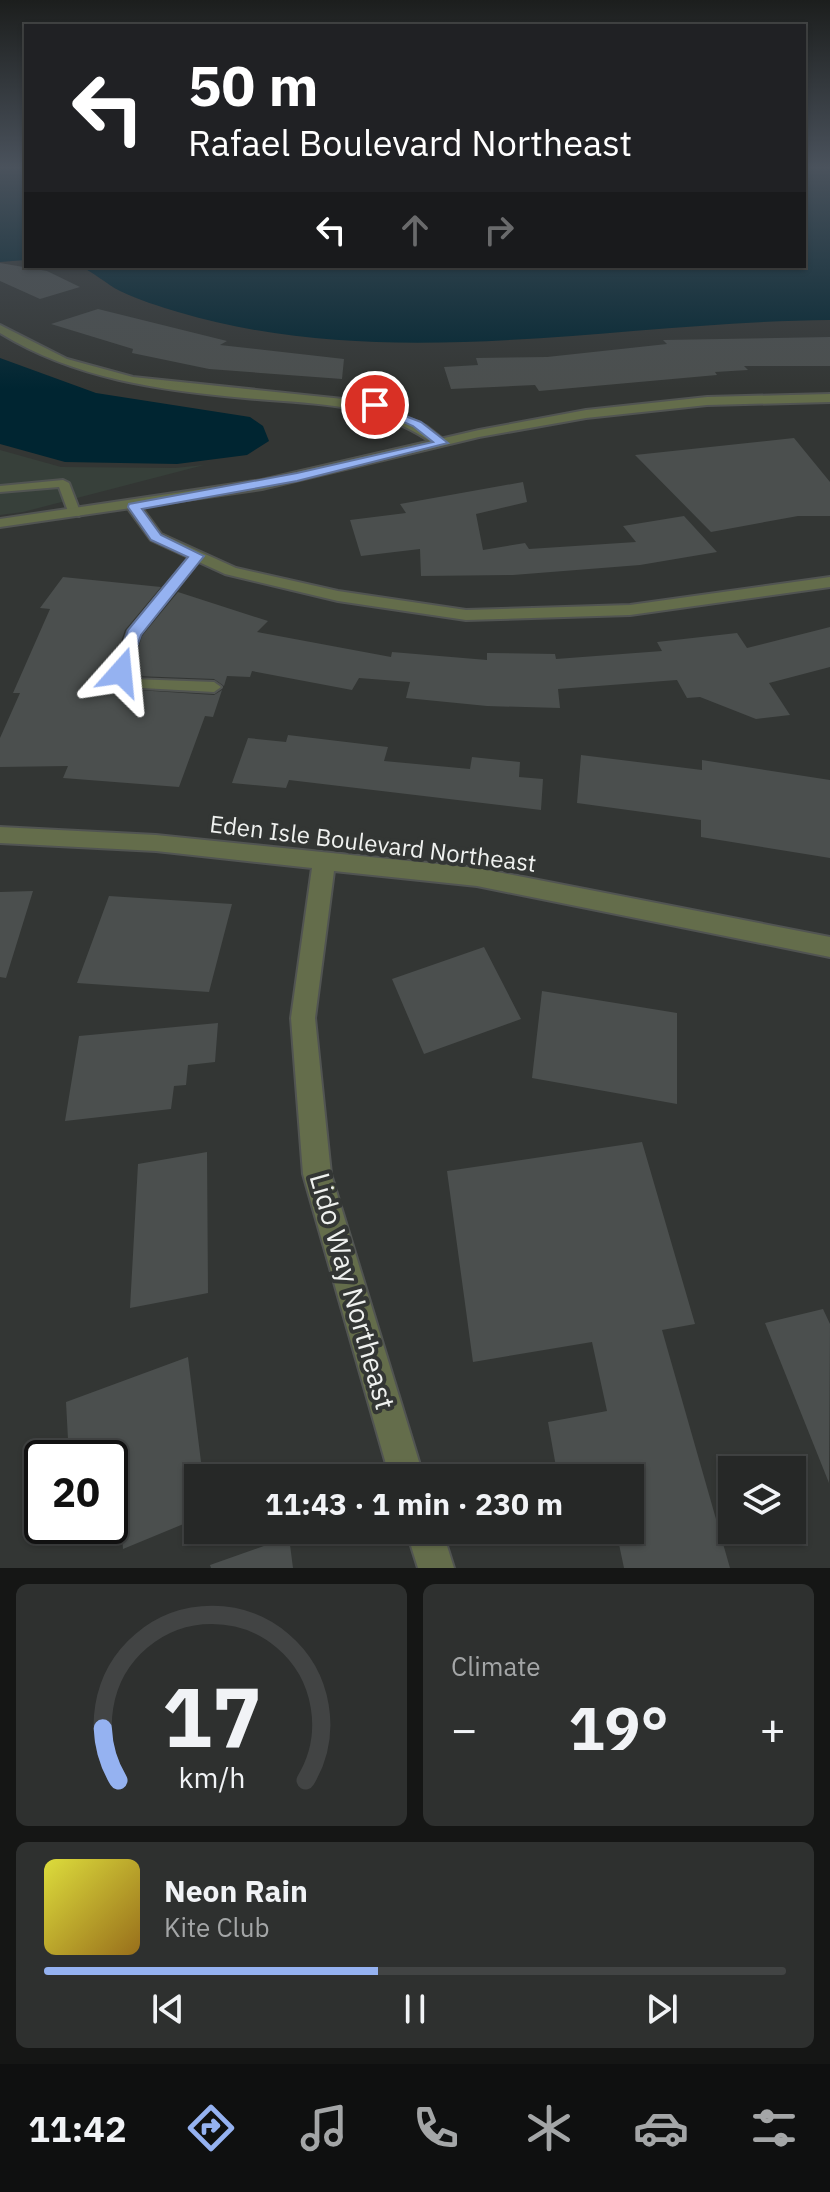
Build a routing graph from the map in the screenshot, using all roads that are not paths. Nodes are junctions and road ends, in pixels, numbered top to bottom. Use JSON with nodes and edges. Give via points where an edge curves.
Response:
{"nodes":[{"id":1,"x":0,"y":328,"type":"edge"},
{"id":2,"x":830,"y":398,"type":"edge"},
{"id":3,"x":442,"y":443,"type":"junction"},
{"id":4,"x":0,"y":489,"type":"edge"},
{"id":5,"x":134,"y":507,"type":"junction"},
{"id":6,"x":75,"y":514,"type":"junction"},
{"id":7,"x":0,"y":523,"type":"edge"},
{"id":8,"x":197,"y":556,"type":"junction"},
{"id":9,"x":830,"y":582,"type":"edge"},
{"id":10,"x":214,"y":687,"type":"dead end"},
{"id":11,"x":0,"y":835,"type":"edge"},
{"id":12,"x":324,"y":863,"type":"junction"},
{"id":13,"x":830,"y":947,"type":"edge"},
{"id":14,"x":403,"y":1464,"type":"edge"},
{"id":15,"x":428,"y":1544,"type":"edge"},
{"id":16,"x":436,"y":1568,"type":"edge"}],
"edges":[{"from":1,"to":3,"type":"street","via":[[44,353],[142,381],[375,405],[417,424]]},
{"from":2,"to":3,"type":"street","via":[[680,402],[556,419]]},
{"from":3,"to":5,"type":"street"},
{"from":4,"to":6,"type":"lane","via":[[63,483]]},
{"from":5,"to":6,"type":"street"},
{"from":5,"to":8,"type":"street","via":[[156,537]]},
{"from":6,"to":7,"type":"street"},
{"from":8,"to":9,"type":"street","via":[[231,571],[338,596],[466,615],[630,610]]},
{"from":8,"to":10,"type":"lane","via":[[133,634],[121,672],[129,684]]},
{"from":11,"to":12,"type":"street","name":"Eden Isle Boulevard Northeast","via":[[156,843]]},
{"from":12,"to":13,"type":"street","name":"Eden Isle Boulevard Northeast","via":[[477,877]]},
{"from":12,"to":14,"type":"street","name":"Lido Way Northeast","via":[[303,1018],[317,1174]]},
{"from":15,"to":16,"type":"street"}]}
